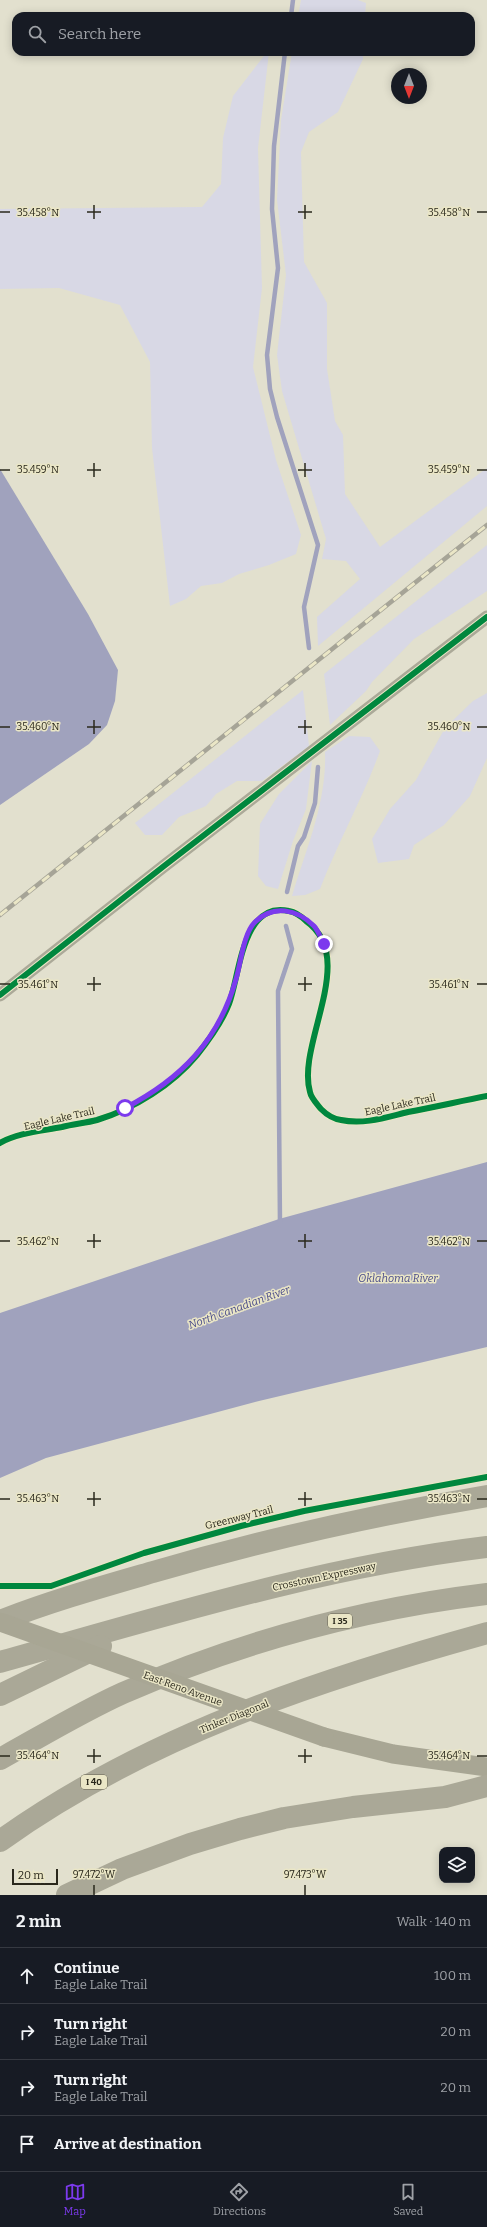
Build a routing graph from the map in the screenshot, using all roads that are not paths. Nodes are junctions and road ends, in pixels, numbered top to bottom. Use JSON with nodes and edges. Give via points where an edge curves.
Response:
{"nodes":[{"id":1,"x":487,"y":617,"type":"edge"},
{"id":2,"x":0,"y":995,"type":"edge"},
{"id":3,"x":487,"y":1496,"type":"edge"},
{"id":4,"x":487,"y":1547,"type":"edge"},
{"id":5,"x":487,"y":1594,"type":"edge"},
{"id":6,"x":163,"y":1616,"type":"junction"},
{"id":7,"x":0,"y":1621,"type":"edge"},
{"id":8,"x":487,"y":1633,"type":"edge"},
{"id":9,"x":0,"y":1662,"type":"edge"},
{"id":10,"x":0,"y":1695,"type":"edge"},
{"id":11,"x":0,"y":1759,"type":"edge"},
{"id":12,"x":487,"y":1767,"type":"edge"},
{"id":13,"x":487,"y":1786,"type":"edge"},
{"id":14,"x":0,"y":1841,"type":"edge"},
{"id":15,"x":67,"y":1895,"type":"edge"}],
"edges":[{"from":1,"to":2,"type":"street"},
{"from":3,"to":7,"type":"highway","via":[[371,1517],[272,1539],[55,1600]]},
{"from":4,"to":6,"type":"highway","name":"Crosstown Expressway","via":[[398,1560],[318,1576]]},
{"from":5,"to":11,"type":"highway","number":"I 35","via":[[436,1600],[351,1618],[197,1663],[122,1694]]},
{"from":6,"to":9,"type":"highway"},
{"from":6,"to":10,"type":"highway"},
{"from":7,"to":12,"type":"main road","name":"East Reno Avenue","bridge":true,"via":[[324,1737],[393,1754]]},
{"from":8,"to":14,"type":"highway","name":"Tinker Diagonal","number":"I 40","via":[[396,1658],[291,1693],[193,1732],[127,1763],[71,1794]]},
{"from":13,"to":15,"type":"highway","via":[[445,1797],[353,1807],[284,1818],[240,1829],[122,1869]]}]}
